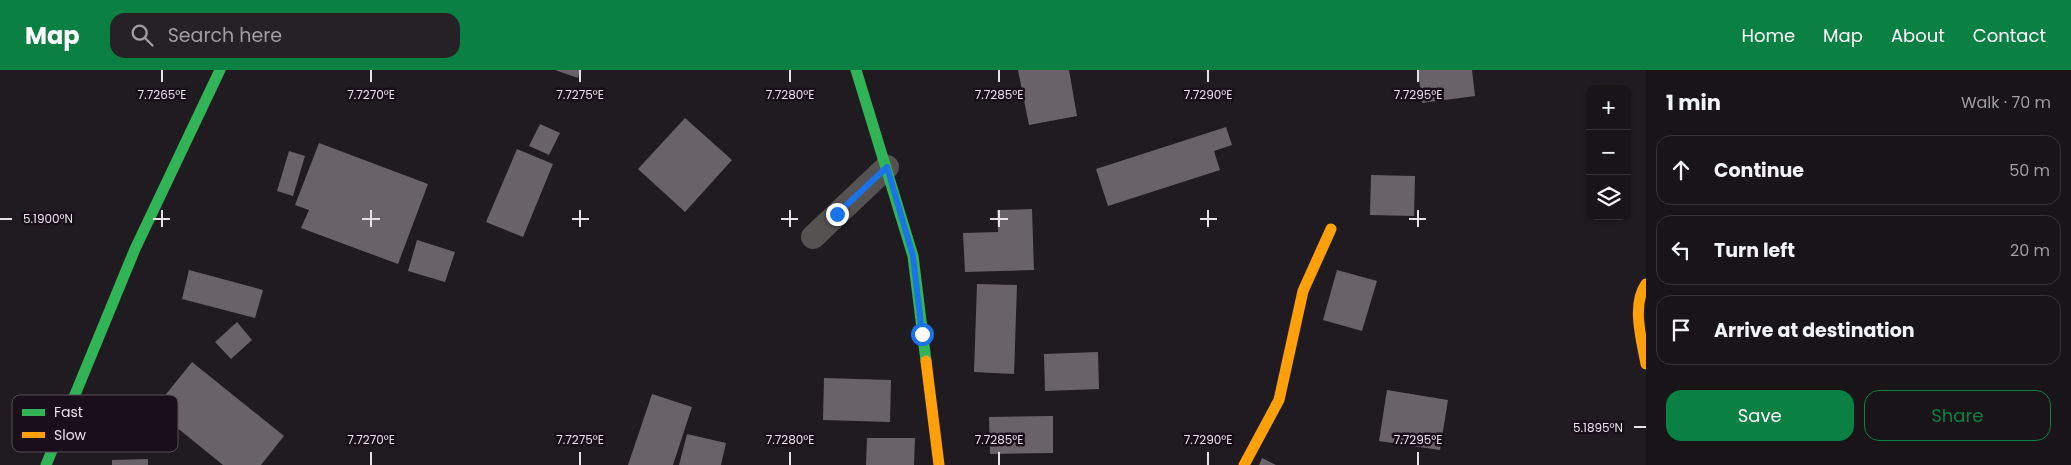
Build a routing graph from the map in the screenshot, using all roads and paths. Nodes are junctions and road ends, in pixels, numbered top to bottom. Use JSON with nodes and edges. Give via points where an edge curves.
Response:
{"nodes":[{"id":1,"x":220,"y":70,"type":"edge"},
{"id":2,"x":856,"y":70,"type":"edge"},
{"id":3,"x":887,"y":167,"type":"junction"},
{"id":4,"x":1331,"y":229,"type":"dead end"},
{"id":5,"x":813,"y":237,"type":"dead end"},
{"id":6,"x":1646,"y":284,"type":"edge"},
{"id":7,"x":1646,"y":364,"type":"edge"},
{"id":8,"x":75,"y":395,"type":"edge"},
{"id":9,"x":51,"y":452,"type":"edge"},
{"id":10,"x":46,"y":465,"type":"edge"},
{"id":11,"x":939,"y":465,"type":"edge"},
{"id":12,"x":1244,"y":465,"type":"edge"}],
"edges":[{"from":1,"to":8,"type":"street","via":[[135,249]]},
{"from":2,"to":3,"type":"street"},
{"from":3,"to":5,"type":"street"},
{"from":3,"to":11,"type":"street","via":[[913,256]]},
{"from":4,"to":12,"type":"street","via":[[1302,290],[1279,400]]},
{"from":6,"to":7,"type":"street","via":[[1639,300]]},
{"from":9,"to":10,"type":"street"}]}
